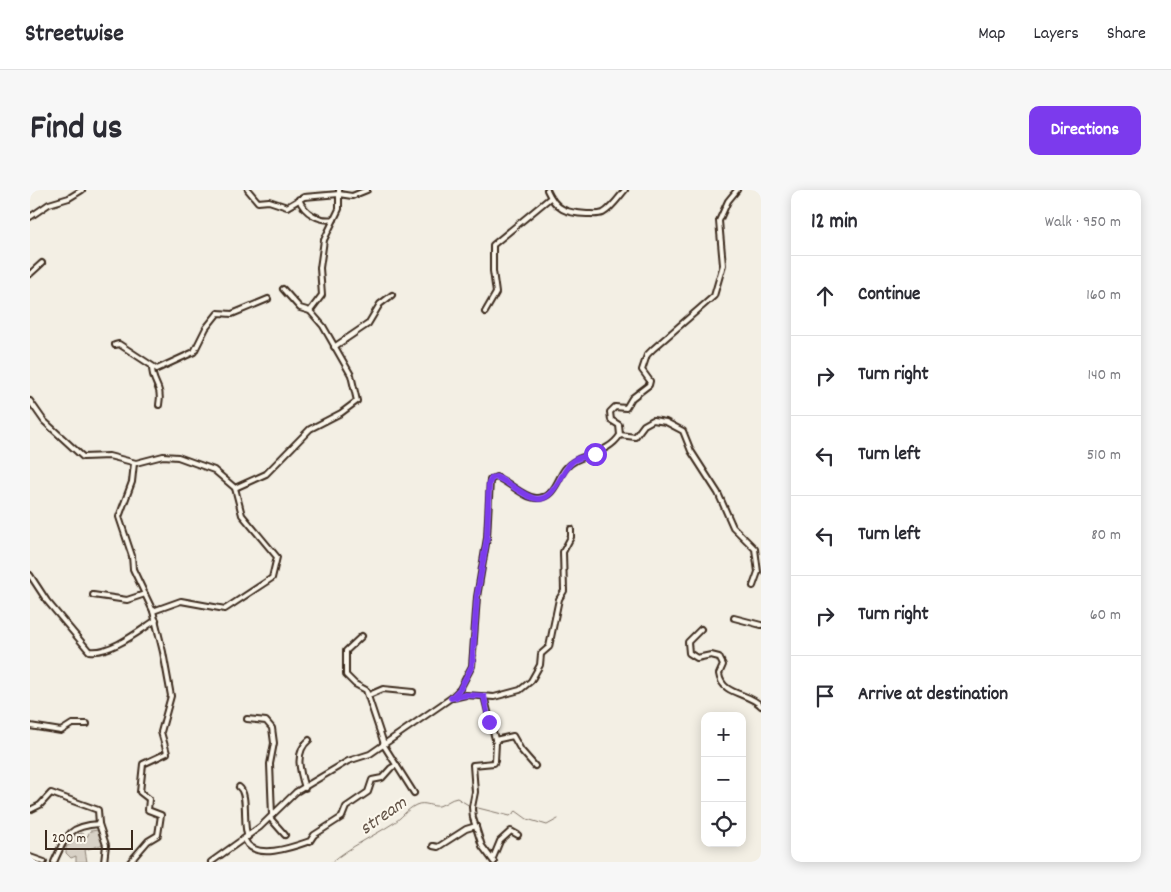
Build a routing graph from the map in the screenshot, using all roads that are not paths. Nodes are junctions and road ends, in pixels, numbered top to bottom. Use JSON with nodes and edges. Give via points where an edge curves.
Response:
{"nodes":[{"id":1,"x":82,"y":190,"type":"edge"},
{"id":2,"x":248,"y":190,"type":"edge"},
{"id":3,"x":368,"y":190,"type":"edge"},
{"id":4,"x":546,"y":190,"type":"edge"},
{"id":5,"x":625,"y":190,"type":"edge"},
{"id":6,"x":738,"y":190,"type":"edge"},
{"id":7,"x":339,"y":192,"type":"edge"},
{"id":8,"x":550,"y":198,"type":"junction"},
{"id":9,"x":299,"y":199,"type":"junction"},
{"id":10,"x":30,"y":217,"type":"edge"},
{"id":11,"x":334,"y":219,"type":"junction"},
{"id":12,"x":42,"y":263,"type":"dead end"},
{"id":13,"x":30,"y":274,"type":"edge"},
{"id":14,"x":283,"y":289,"type":"dead end"},
{"id":15,"x":392,"y":295,"type":"dead end"},
{"id":16,"x":268,"y":300,"type":"dead end"},
{"id":17,"x":310,"y":311,"type":"junction"},
{"id":18,"x":485,"y":312,"type":"dead end"},
{"id":19,"x":115,"y":345,"type":"dead end"},
{"id":20,"x":334,"y":347,"type":"junction"},
{"id":21,"x":152,"y":367,"type":"junction"},
{"id":22,"x":30,"y":401,"type":"edge"},
{"id":23,"x":159,"y":405,"type":"dead end"},
{"id":24,"x":620,"y":435,"type":"junction"},
{"id":25,"x":134,"y":463,"type":"junction"},
{"id":26,"x":235,"y":488,"type":"junction"},
{"id":27,"x":572,"y":529,"type":"dead end"},
{"id":28,"x":30,"y":575,"type":"edge"},
{"id":29,"x":752,"y":586,"type":"dead end"},
{"id":30,"x":146,"y":594,"type":"junction"},
{"id":31,"x":93,"y":595,"type":"dead end"},
{"id":32,"x":153,"y":611,"type":"junction"},
{"id":33,"x":734,"y":618,"type":"dead end"},
{"id":34,"x":156,"y":620,"type":"junction"},
{"id":35,"x":761,"y":625,"type":"edge"},
{"id":36,"x":701,"y":629,"type":"dead end"},
{"id":37,"x":362,"y":636,"type":"dead end"},
{"id":38,"x":413,"y":692,"type":"dead end"},
{"id":39,"x":369,"y":695,"type":"junction"},
{"id":40,"x":484,"y":696,"type":"junction"},
{"id":41,"x":451,"y":698,"type":"junction"},
{"id":42,"x":761,"y":706,"type":"edge"},
{"id":43,"x":248,"y":719,"type":"dead end"},
{"id":44,"x":87,"y":724,"type":"dead end"},
{"id":45,"x":30,"y":726,"type":"edge"},
{"id":46,"x":309,"y":740,"type":"dead end"},
{"id":47,"x":495,"y":740,"type":"junction"},
{"id":48,"x":383,"y":744,"type":"junction"},
{"id":49,"x":397,"y":765,"type":"junction"},
{"id":50,"x":535,"y":766,"type":"dead end"},
{"id":51,"x":239,"y":787,"type":"dead end"},
{"id":52,"x":305,"y":788,"type":"junction"},
{"id":53,"x":414,"y":793,"type":"dead end"},
{"id":54,"x":30,"y":810,"type":"edge"},
{"id":55,"x":271,"y":817,"type":"junction"},
{"id":56,"x":99,"y":824,"type":"junction"},
{"id":57,"x":476,"y":826,"type":"junction"},
{"id":58,"x":285,"y":835,"type":"dead end"},
{"id":59,"x":518,"y":835,"type":"dead end"},
{"id":60,"x":246,"y":839,"type":"junction"},
{"id":61,"x":433,"y":846,"type":"dead end"},
{"id":62,"x":30,"y":856,"type":"edge"},
{"id":63,"x":494,"y":860,"type":"edge"},
{"id":64,"x":44,"y":862,"type":"edge"},
{"id":65,"x":54,"y":862,"type":"edge"},
{"id":66,"x":104,"y":862,"type":"edge"},
{"id":67,"x":130,"y":862,"type":"edge"},
{"id":68,"x":211,"y":862,"type":"edge"}],
"edges":[{"from":1,"to":10,"type":"street","via":[[49,204]]},
{"from":2,"to":9,"type":"street","via":[[258,202],[269,201],[287,208]]},
{"from":3,"to":7,"type":"street","via":[[352,196]]},
{"from":4,"to":8,"type":"street"},
{"from":5,"to":8,"type":"street","via":[[600,214],[567,213]]},
{"from":6,"to":24,"type":"street","via":[[724,207],[719,220],[723,265],[714,296],[647,355],[642,370],[650,381],[649,385],[632,398],[628,407],[616,407],[610,412],[611,420],[618,423]]},
{"from":7,"to":9,"type":"street"},
{"from":7,"to":11,"type":"street","via":[[340,204]]},
{"from":8,"to":18,"type":"street","via":[[493,245],[496,293]]},
{"from":9,"to":11,"type":"street","via":[[316,218],[323,221]]},
{"from":11,"to":17,"type":"street","via":[[324,240],[320,268],[322,295]]},
{"from":12,"to":13,"type":"street"},
{"from":14,"to":17,"type":"street","via":[[300,308]]},
{"from":15,"to":20,"type":"street","via":[[383,301],[368,324]]},
{"from":16,"to":21,"type":"street","via":[[232,314],[219,312],[206,328],[194,352],[157,369]]},
{"from":17,"to":20,"type":"street"},
{"from":19,"to":21,"type":"street","via":[[119,344]]},
{"from":20,"to":26,"type":"street","via":[[351,375],[357,401],[310,429],[266,474]]},
{"from":21,"to":23,"type":"street","via":[[160,391]]},
{"from":22,"to":25,"type":"street","via":[[44,421],[78,454],[87,458],[117,457]]},
{"from":24,"to":29,"type":"street","via":[[635,437],[644,425],[654,420],[683,431],[733,527],[755,549],[758,572]]},
{"from":24,"to":41,"type":"street","via":[[599,452],[574,461],[564,471],[557,486],[542,497],[532,497],[496,477],[490,480],[487,538],[477,596],[472,666],[460,689]]},
{"from":25,"to":26,"type":"street","via":[[164,456],[178,457],[214,470]]},
{"from":25,"to":30,"type":"street","via":[[132,482],[119,517],[135,574]]},
{"from":26,"to":32,"type":"street","via":[[242,515],[277,557],[272,578],[226,609],[181,601]]},
{"from":27,"to":40,"type":"street","via":[[563,552],[564,591],[559,599],[550,643],[541,654],[538,669],[523,689],[494,697]]},
{"from":28,"to":34,"type":"street","via":[[89,651],[120,643]]},
{"from":30,"to":31,"type":"street","via":[[127,600]]},
{"from":30,"to":32,"type":"street"},
{"from":32,"to":34,"type":"street"},
{"from":33,"to":35,"type":"street"},
{"from":34,"to":67,"type":"street","via":[[170,693],[161,732],[166,753],[143,764],[140,792],[149,800],[148,810],[161,816],[158,835],[148,841]]},
{"from":36,"to":42,"type":"street","via":[[688,642],[689,653],[697,658],[719,657],[723,665],[719,674],[722,683],[731,692]]},
{"from":37,"to":39,"type":"street","via":[[346,652],[345,672]]},
{"from":38,"to":39,"type":"street","via":[[383,689]]},
{"from":39,"to":48,"type":"street"},
{"from":40,"to":41,"type":"street"},
{"from":40,"to":47,"type":"street"},
{"from":41,"to":48,"type":"street"},
{"from":43,"to":55,"type":"street","via":[[266,721],[272,728]]},
{"from":44,"to":45,"type":"street","via":[[72,724],[60,731]]},
{"from":46,"to":52,"type":"street","via":[[300,752]]},
{"from":47,"to":50,"type":"street","via":[[513,736]]},
{"from":47,"to":57,"type":"street","via":[[495,763],[473,765],[475,792],[472,812]]},
{"from":48,"to":49,"type":"street"},
{"from":48,"to":52,"type":"street"},
{"from":49,"to":53,"type":"street"},
{"from":49,"to":60,"type":"street","via":[[382,778],[372,780],[368,792],[346,807],[342,817],[310,841],[276,850],[256,850],[248,847]]},
{"from":51,"to":60,"type":"street","via":[[244,795]]},
{"from":52,"to":55,"type":"street","via":[[296,792]]},
{"from":54,"to":56,"type":"street","via":[[40,805],[49,793],[55,793],[98,810]]},
{"from":55,"to":58,"type":"street"},
{"from":55,"to":60,"type":"street"},
{"from":56,"to":65,"type":"street","via":[[71,831]]},
{"from":56,"to":66,"type":"street","via":[[106,845]]},
{"from":57,"to":61,"type":"street","via":[[466,828],[438,847]]},
{"from":57,"to":63,"type":"street","via":[[484,848]]},
{"from":59,"to":63,"type":"street","via":[[511,831],[503,837]]},
{"from":60,"to":68,"type":"street"},
{"from":62,"to":64,"type":"street"}]}
